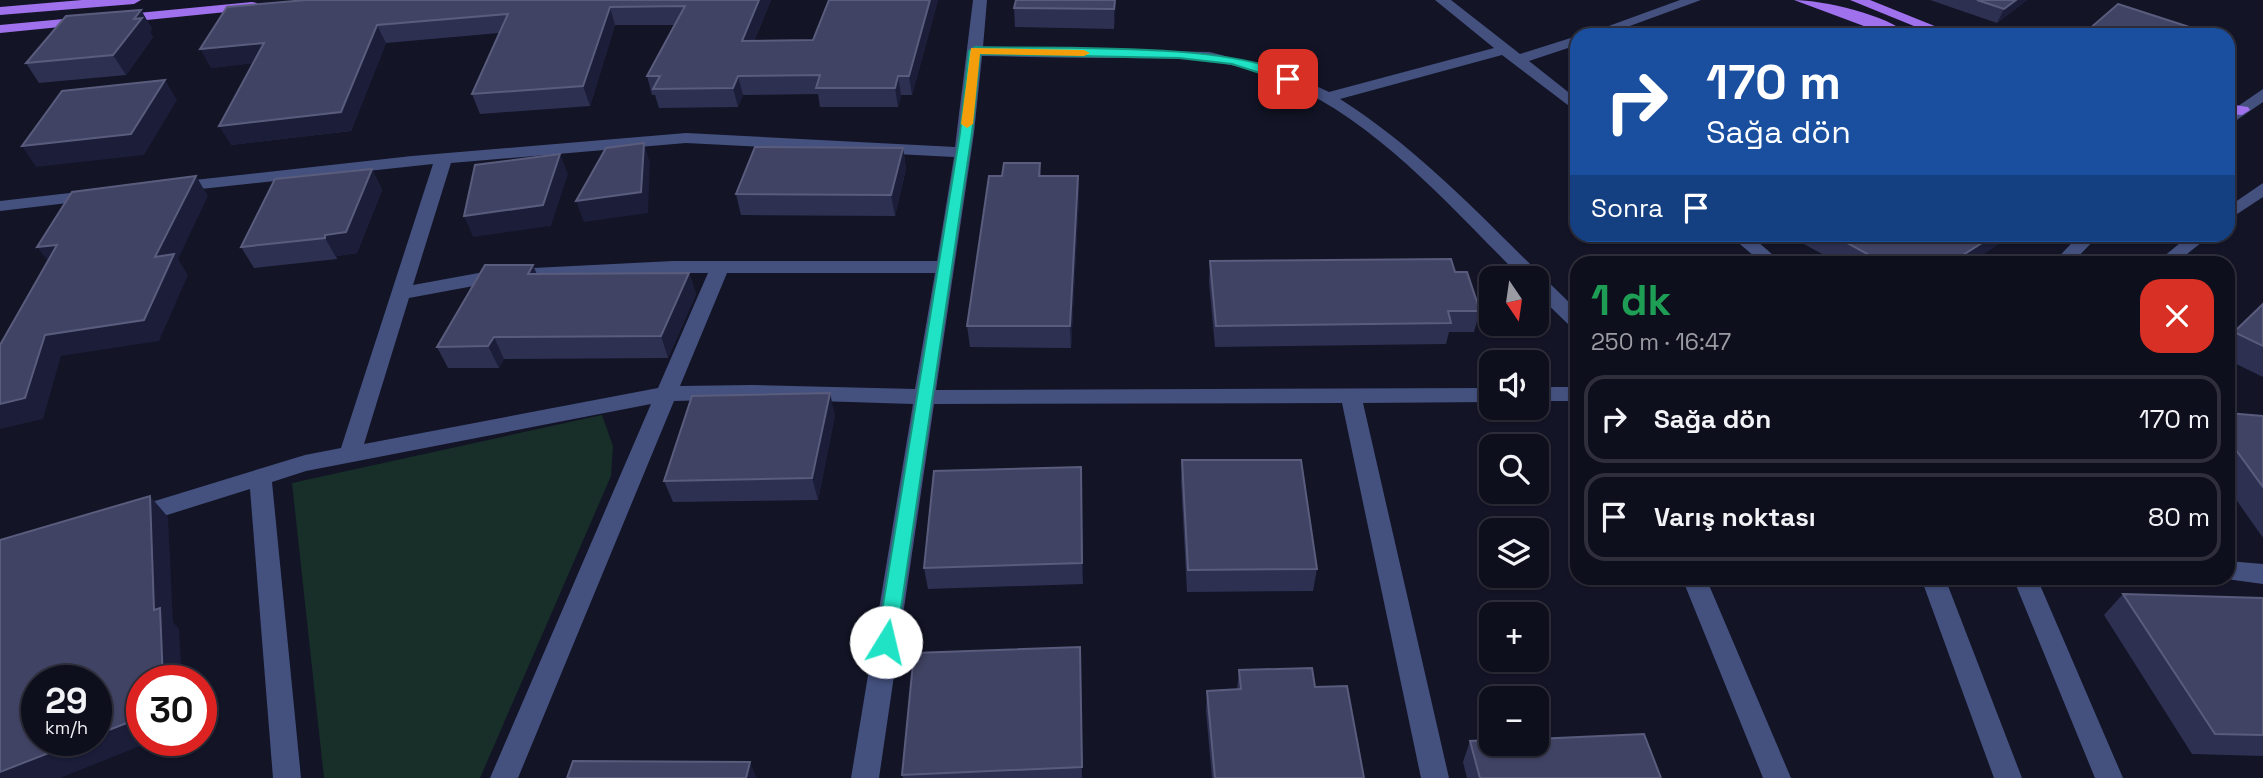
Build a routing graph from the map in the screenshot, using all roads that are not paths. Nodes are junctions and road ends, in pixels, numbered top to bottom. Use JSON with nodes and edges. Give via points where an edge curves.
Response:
{"nodes":[{"id":1,"x":134,"y":0,"type":"edge"},
{"id":2,"x":980,"y":0,"type":"edge"},
{"id":3,"x":1442,"y":0,"type":"edge"},
{"id":4,"x":1694,"y":0,"type":"edge"},
{"id":5,"x":1801,"y":0,"type":"edge"},
{"id":6,"x":1857,"y":0,"type":"edge"},
{"id":7,"x":264,"y":5,"type":"edge"},
{"id":8,"x":0,"y":11,"type":"edge"},
{"id":9,"x":1612,"y":28,"type":"edge"},
{"id":10,"x":1884,"y":28,"type":"edge"},
{"id":11,"x":1931,"y":28,"type":"edge"},
{"id":12,"x":0,"y":29,"type":"edge"},
{"id":13,"x":1570,"y":42,"type":"edge"},
{"id":14,"x":1505,"y":50,"type":"junction"},
{"id":15,"x":975,"y":51,"type":"junction"},
{"id":16,"x":1518,"y":60,"type":"junction"},
{"id":17,"x":2263,"y":94,"type":"edge"},
{"id":18,"x":1329,"y":96,"type":"junction"},
{"id":19,"x":1570,"y":101,"type":"edge"},
{"id":20,"x":2235,"y":110,"type":"edge"},
{"id":21,"x":963,"y":152,"type":"junction"},
{"id":22,"x":444,"y":158,"type":"junction"},
{"id":23,"x":2263,"y":188,"type":"edge"},
{"id":24,"x":151,"y":189,"type":"edge"},
{"id":25,"x":110,"y":194,"type":"edge"},
{"id":26,"x":0,"y":206,"type":"edge"},
{"id":27,"x":2235,"y":210,"type":"edge"},
{"id":28,"x":1747,"y":242,"type":"edge"},
{"id":29,"x":2083,"y":242,"type":"edge"},
{"id":30,"x":2192,"y":242,"type":"edge"},
{"id":31,"x":1764,"y":256,"type":"edge"},
{"id":32,"x":2069,"y":256,"type":"edge"},
{"id":33,"x":2174,"y":256,"type":"edge"},
{"id":34,"x":720,"y":266,"type":"junction"},
{"id":35,"x":1521,"y":266,"type":"edge"},
{"id":36,"x":945,"y":267,"type":"junction"},
{"id":37,"x":401,"y":293,"type":"junction"},
{"id":38,"x":1549,"y":294,"type":"edge"},
{"id":39,"x":1570,"y":314,"type":"edge"},
{"id":40,"x":666,"y":394,"type":"junction"},
{"id":41,"x":1549,"y":394,"type":"edge"},
{"id":42,"x":1570,"y":394,"type":"edge"},
{"id":43,"x":1479,"y":395,"type":"edge"},
{"id":44,"x":1351,"y":396,"type":"junction"},
{"id":45,"x":925,"y":397,"type":"junction"},
{"id":46,"x":350,"y":454,"type":"junction"},
{"id":47,"x":260,"y":477,"type":"junction"},
{"id":48,"x":117,"y":522,"type":"edge"},
{"id":49,"x":2235,"y":572,"type":"edge"},
{"id":50,"x":2263,"y":574,"type":"edge"},
{"id":51,"x":1697,"y":585,"type":"edge"},
{"id":52,"x":1936,"y":585,"type":"edge"},
{"id":53,"x":2028,"y":585,"type":"edge"},
{"id":54,"x":287,"y":778,"type":"edge"},
{"id":55,"x":504,"y":778,"type":"edge"},
{"id":56,"x":865,"y":778,"type":"edge"},
{"id":57,"x":1435,"y":778,"type":"edge"},
{"id":58,"x":1777,"y":778,"type":"edge"},
{"id":59,"x":2008,"y":778,"type":"edge"},
{"id":60,"x":2109,"y":778,"type":"edge"}],
"edges":[{"from":1,"to":8,"type":"main road"},
{"from":2,"to":15,"type":"street"},
{"from":3,"to":14,"type":"street"},
{"from":4,"to":9,"type":"street"},
{"from":5,"to":10,"type":"main road"},
{"from":6,"to":11,"type":"main road"},
{"from":7,"to":12,"type":"main road"},
{"from":13,"to":16,"type":"street"},
{"from":14,"to":16,"type":"street"},
{"from":14,"to":18,"type":"street"},
{"from":15,"to":18,"type":"street","via":[[1233,60]]},
{"from":15,"to":21,"type":"street"},
{"from":16,"to":19,"type":"street"},
{"from":17,"to":20,"type":"street"},
{"from":18,"to":35,"type":"street","via":[[1411,160]]},
{"from":21,"to":22,"type":"street","via":[[686,138]]},
{"from":21,"to":36,"type":"street"},
{"from":22,"to":24,"type":"street"},
{"from":22,"to":37,"type":"street"},
{"from":23,"to":27,"type":"street"},
{"from":25,"to":26,"type":"street"},
{"from":28,"to":31,"type":"street"},
{"from":29,"to":32,"type":"street"},
{"from":30,"to":33,"type":"street"},
{"from":34,"to":36,"type":"street"},
{"from":34,"to":37,"type":"street","via":[[495,276]]},
{"from":34,"to":40,"type":"street"},
{"from":36,"to":45,"type":"street"},
{"from":37,"to":46,"type":"street"},
{"from":38,"to":39,"type":"street"},
{"from":40,"to":45,"type":"street"},
{"from":40,"to":46,"type":"street"},
{"from":40,"to":55,"type":"street"},
{"from":41,"to":42,"type":"street"},
{"from":43,"to":44,"type":"street"},
{"from":44,"to":45,"type":"street"},
{"from":44,"to":57,"type":"street"},
{"from":45,"to":56,"type":"street"},
{"from":46,"to":47,"type":"street"},
{"from":47,"to":48,"type":"street"},
{"from":47,"to":54,"type":"street"},
{"from":49,"to":50,"type":"street"},
{"from":51,"to":58,"type":"street"},
{"from":52,"to":59,"type":"street"},
{"from":53,"to":60,"type":"street"}]}
